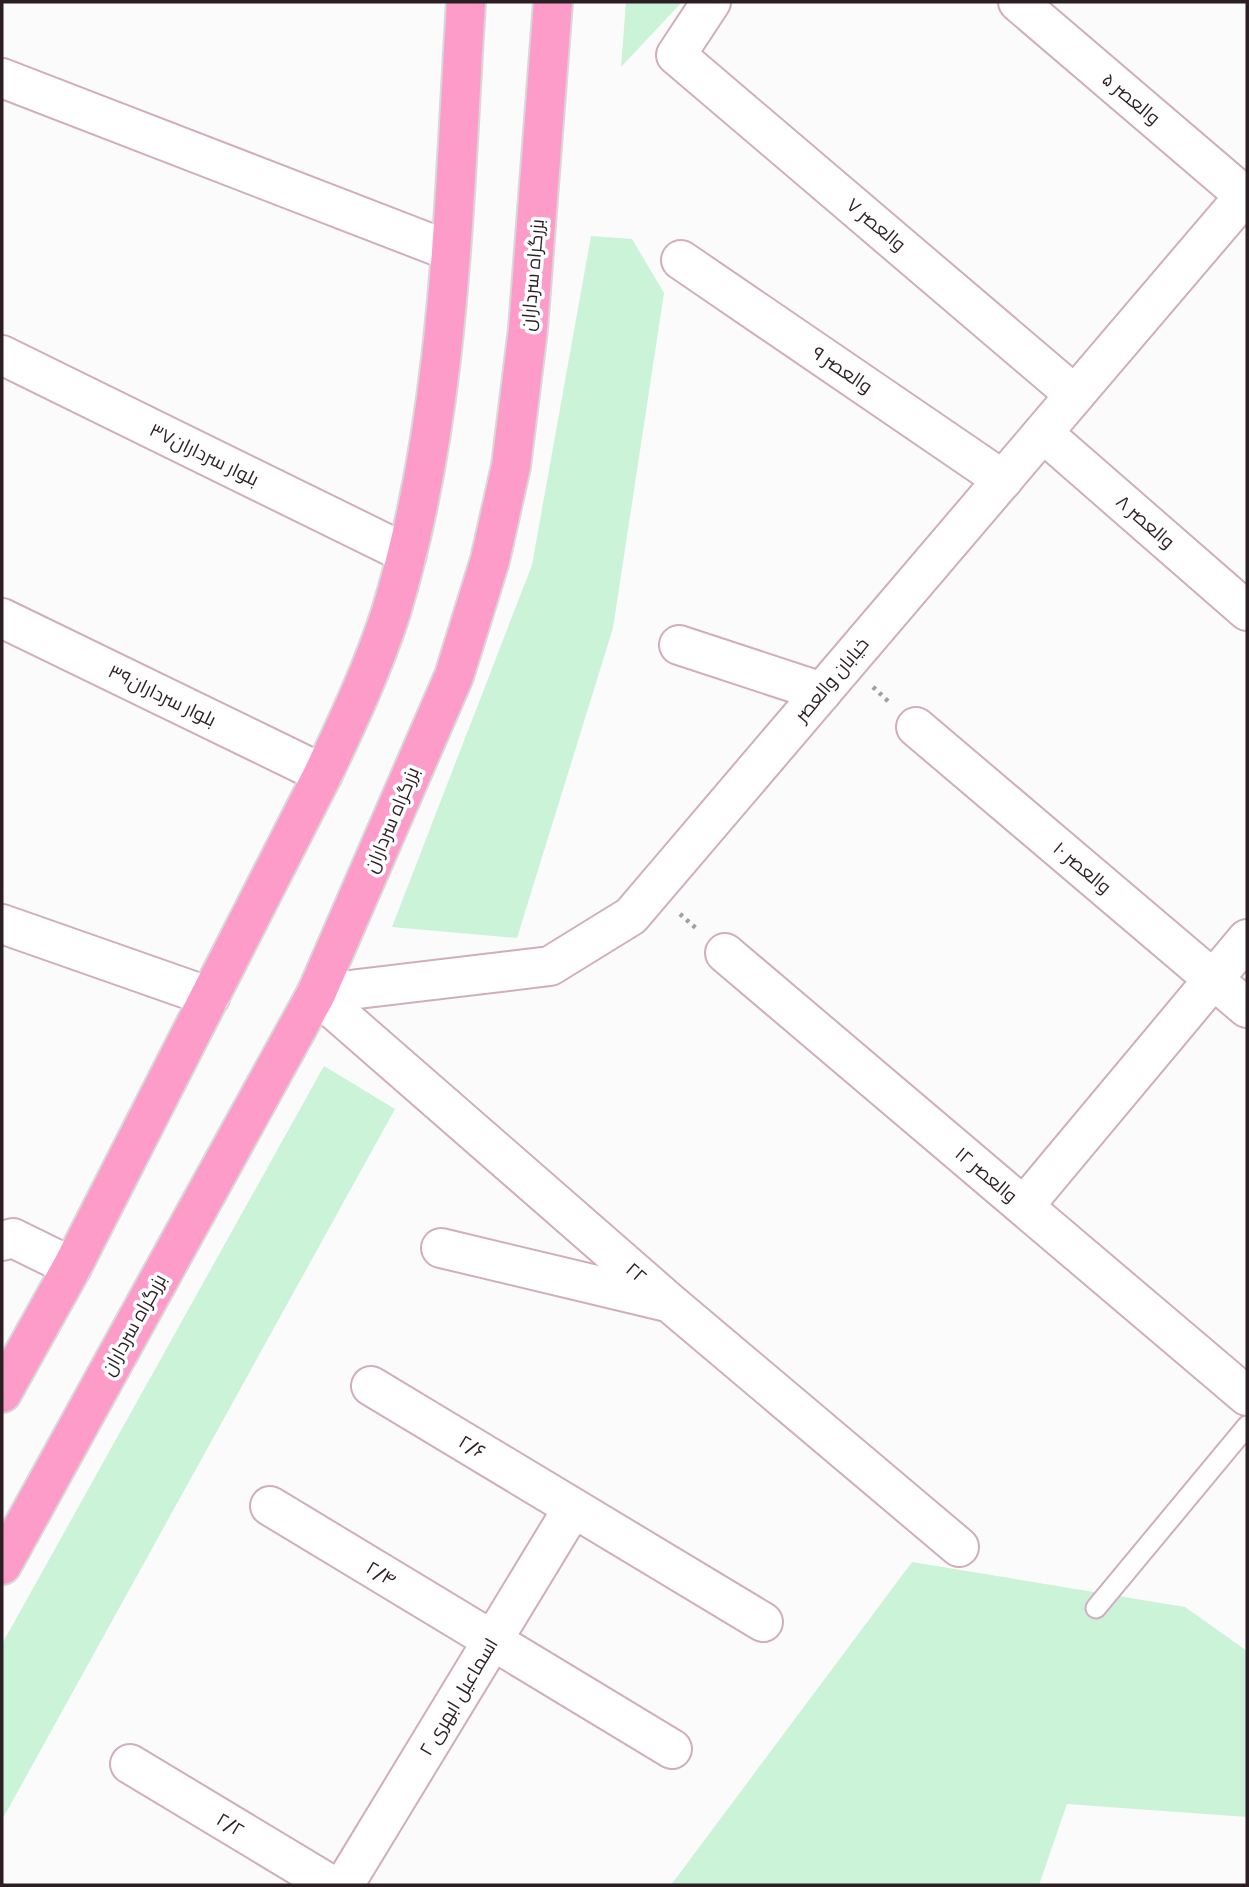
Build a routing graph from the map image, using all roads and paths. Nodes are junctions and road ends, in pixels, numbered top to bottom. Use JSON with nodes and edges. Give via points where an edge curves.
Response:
{"nodes":[{"id":1,"x":466,"y":2,"type":"edge"},
{"id":2,"x":554,"y":2,"type":"edge"},
{"id":3,"x":711,"y":2,"type":"edge"},
{"id":4,"x":1018,"y":2,"type":"edge"},
{"id":5,"x":2,"y":78,"type":"edge"},
{"id":6,"x":1241,"y":212,"type":"edge"},
{"id":7,"x":450,"y":251,"type":"junction"},
{"id":8,"x":681,"y":260,"type":"dead end"},
{"id":9,"x":2,"y":355,"type":"edge"},
{"id":10,"x":1075,"y":395,"type":"junction"},
{"id":11,"x":1043,"y":433,"type":"junction"},
{"id":12,"x":1003,"y":480,"type":"junction"},
{"id":13,"x":407,"y":554,"type":"junction"},
{"id":14,"x":1247,"y":611,"type":"edge"},
{"id":15,"x":2,"y":618,"type":"edge"},
{"id":16,"x":679,"y":645,"type":"dead end"},
{"id":17,"x":847,"y":663,"type":"junction"},
{"id":18,"x":822,"y":692,"type":"junction"},
{"id":19,"x":916,"y":727,"type":"joint"},
{"id":20,"x":323,"y":774,"type":"junction"},
{"id":21,"x":652,"y":891,"type":"junction"},
{"id":22,"x":2,"y":923,"type":"edge"},
{"id":23,"x":1247,"y":939,"type":"edge"},
{"id":24,"x":725,"y":953,"type":"joint"},
{"id":25,"x":1214,"y":979,"type":"junction"},
{"id":26,"x":316,"y":994,"type":"junction"},
{"id":27,"x":210,"y":998,"type":"junction"},
{"id":28,"x":1247,"y":1008,"type":"edge"},
{"id":29,"x":1024,"y":1206,"type":"junction"},
{"id":30,"x":2,"y":1241,"type":"edge"},
{"id":31,"x":441,"y":1248,"type":"dead end"},
{"id":32,"x":72,"y":1267,"type":"junction"},
{"id":33,"x":670,"y":1303,"type":"junction"},
{"id":34,"x":371,"y":1386,"type":"dead end"},
{"id":35,"x":2,"y":1393,"type":"edge"},
{"id":36,"x":1247,"y":1395,"type":"edge"},
{"id":37,"x":1247,"y":1426,"type":"edge"},
{"id":38,"x":270,"y":1506,"type":"dead end"},
{"id":39,"x":573,"y":1508,"type":"junction"},
{"id":40,"x":959,"y":1547,"type":"dead end"},
{"id":41,"x":2,"y":1564,"type":"edge"},
{"id":42,"x":1096,"y":1608,"type":"dead end"},
{"id":43,"x":763,"y":1622,"type":"dead end"},
{"id":44,"x":493,"y":1641,"type":"junction"},
{"id":45,"x":672,"y":1749,"type":"dead end"},
{"id":46,"x":130,"y":1764,"type":"dead end"},
{"id":47,"x":331,"y":1885,"type":"edge"},
{"id":48,"x":344,"y":1885,"type":"edge"}],
"edges":[{"from":1,"to":7,"type":"highway"},
{"from":2,"to":26,"type":"highway","name":"بزرگراه سرداران","via":[[528,329],[511,466],[491,560],[454,676]]},
{"from":3,"to":10,"type":"street","name":"والعصر ۷","via":[[676,55]]},
{"from":4,"to":6,"type":"street","name":"والعصر ۵"},
{"from":5,"to":7,"type":"street"},
{"from":6,"to":10,"type":"street","name":"خیابان والعصر"},
{"from":7,"to":13,"type":"highway","via":[[428,449]]},
{"from":8,"to":12,"type":"street","name":"والعصر ۹"},
{"from":9,"to":13,"type":"street","name":"بلوار سرداران۳۷"},
{"from":10,"to":11,"type":"street","name":"خیابان والعصر"},
{"from":11,"to":12,"type":"street","name":"خیابان والعصر"},
{"from":11,"to":14,"type":"street","name":"والعصر ۸"},
{"from":12,"to":17,"type":"street","name":"خیابان والعصر"},
{"from":13,"to":20,"type":"highway","via":[[356,705]]},
{"from":15,"to":20,"type":"street","name":"بلوار سرداران۳۹"},
{"from":16,"to":18,"type":"street"},
{"from":17,"to":18,"type":"street","name":"خیابان والعصر"},
{"from":17,"to":19,"type":"path"},
{"from":18,"to":21,"type":"street","name":"خیابان والعصر"},
{"from":19,"to":25,"type":"street","name":"والعصر ۱۰"},
{"from":20,"to":27,"type":"highway"},
{"from":21,"to":24,"type":"path"},
{"from":21,"to":26,"type":"street","name":"خیابان والعصر","via":[[631,916],[550,966]]},
{"from":22,"to":27,"type":"street"},
{"from":23,"to":25,"type":"street"},
{"from":24,"to":29,"type":"street","name":"والعصر ۱۲"},
{"from":25,"to":28,"type":"street","name":"والعصر ۱۰"},
{"from":25,"to":29,"type":"street"},
{"from":26,"to":33,"type":"street","name":"۲۲"},
{"from":26,"to":41,"type":"highway","name":"بزرگراه سرداران"},
{"from":27,"to":32,"type":"highway"},
{"from":29,"to":36,"type":"street","name":"والعصر ۱۲"},
{"from":30,"to":32,"type":"street","via":[[13,1238]]},
{"from":31,"to":33,"type":"street"},
{"from":32,"to":35,"type":"highway"},
{"from":33,"to":40,"type":"street","name":"۲۲"},
{"from":34,"to":39,"type":"street","name":"۲/۶"},
{"from":37,"to":42,"type":"lane"},
{"from":38,"to":44,"type":"street","name":"۲/۴"},
{"from":39,"to":43,"type":"street","name":"۲/۶"},
{"from":39,"to":44,"type":"street","name":"اسماعیل ابهری ۲"},
{"from":44,"to":45,"type":"street","name":"۲/۴"},
{"from":44,"to":48,"type":"street","name":"اسماعیل ابهری ۲"},
{"from":46,"to":47,"type":"street","name":"۲/۲"}]}
